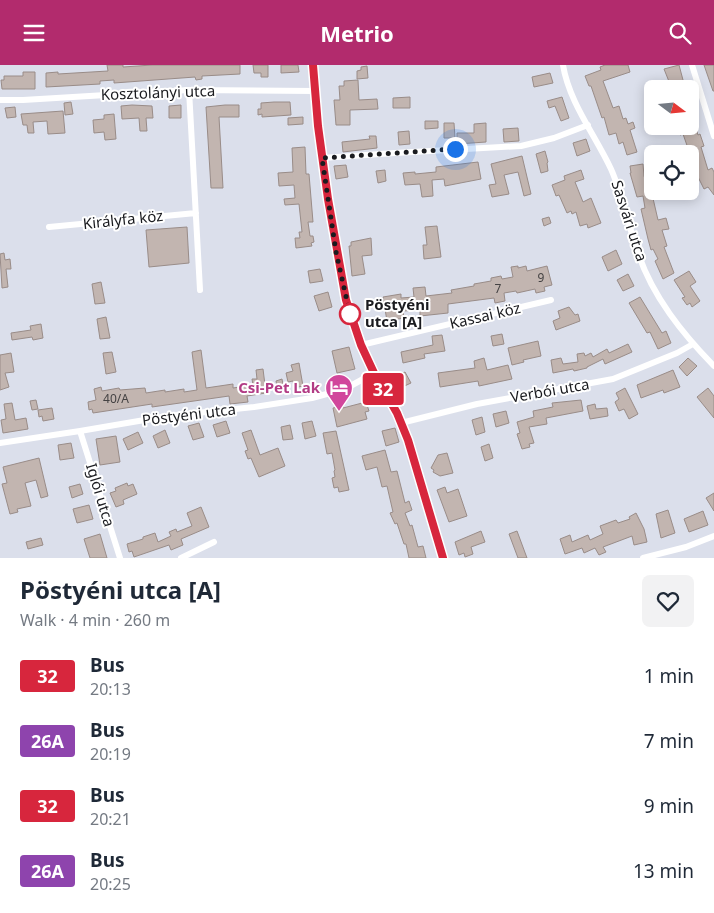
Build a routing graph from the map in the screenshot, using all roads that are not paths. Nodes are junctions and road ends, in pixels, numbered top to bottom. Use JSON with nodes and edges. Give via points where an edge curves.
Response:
{"nodes":[{"id":1,"x":313,"y":65,"type":"edge"},
{"id":2,"x":563,"y":65,"type":"edge"},
{"id":3,"x":692,"y":65,"type":"edge"},
{"id":4,"x":189,"y":90,"type":"junction"},
{"id":5,"x":315,"y":91,"type":"junction"},
{"id":6,"x":0,"y":100,"type":"edge"},
{"id":7,"x":588,"y":125,"type":"junction"},
{"id":8,"x":714,"y":136,"type":"edge"},
{"id":9,"x":322,"y":158,"type":"junction"},
{"id":10,"x":196,"y":213,"type":"junction"},
{"id":11,"x":49,"y":227,"type":"dead end"},
{"id":12,"x":200,"y":290,"type":"dead end"},
{"id":13,"x":551,"y":300,"type":"dead end"},
{"id":14,"x":693,"y":344,"type":"junction"},
{"id":15,"x":361,"y":345,"type":"junction"},
{"id":16,"x":714,"y":366,"type":"edge"},
{"id":17,"x":374,"y":373,"type":"junction"},
{"id":18,"x":401,"y":423,"type":"junction"},
{"id":19,"x":80,"y":431,"type":"junction"},
{"id":20,"x":0,"y":443,"type":"edge"},
{"id":21,"x":714,"y":537,"type":"edge"},
{"id":22,"x":214,"y":542,"type":"dead end"},
{"id":23,"x":120,"y":558,"type":"edge"},
{"id":24,"x":181,"y":558,"type":"edge"},
{"id":25,"x":442,"y":558,"type":"edge"},
{"id":26,"x":643,"y":558,"type":"edge"}],
"edges":[{"from":1,"to":5,"type":"street"},
{"from":2,"to":7,"type":"street","name":"Sasvári utca","via":[[568,87]]},
{"from":3,"to":8,"type":"street"},
{"from":4,"to":5,"type":"street","name":"Kosztolányi utca"},
{"from":4,"to":6,"type":"street","name":"Kosztolányi utca"},
{"from":4,"to":10,"type":"street"},
{"from":5,"to":9,"type":"street"},
{"from":7,"to":9,"type":"street","via":[[554,139],[521,146]]},
{"from":7,"to":14,"type":"street","name":"Sasvári utca","via":[[620,189],[645,271],[669,313]]},
{"from":9,"to":15,"type":"street","via":[[342,284]]},
{"from":10,"to":11,"type":"street","name":"Királyfa köz"},
{"from":10,"to":12,"type":"street"},
{"from":13,"to":15,"type":"street","name":"Kassai köz"},
{"from":14,"to":16,"type":"street","name":"Sasvári utca"},
{"from":14,"to":18,"type":"street","name":"Verbói utca","via":[[613,379],[477,404]]},
{"from":15,"to":17,"type":"street"},
{"from":17,"to":18,"type":"street"},
{"from":17,"to":19,"type":"street","name":"Pöstyéni utca","via":[[345,389],[312,398]]},
{"from":18,"to":25,"type":"street"},
{"from":19,"to":20,"type":"street","name":"Pöstyéni utca"},
{"from":19,"to":23,"type":"street","name":"Iglói utca"},
{"from":21,"to":26,"type":"street"},
{"from":22,"to":24,"type":"street"}]}
